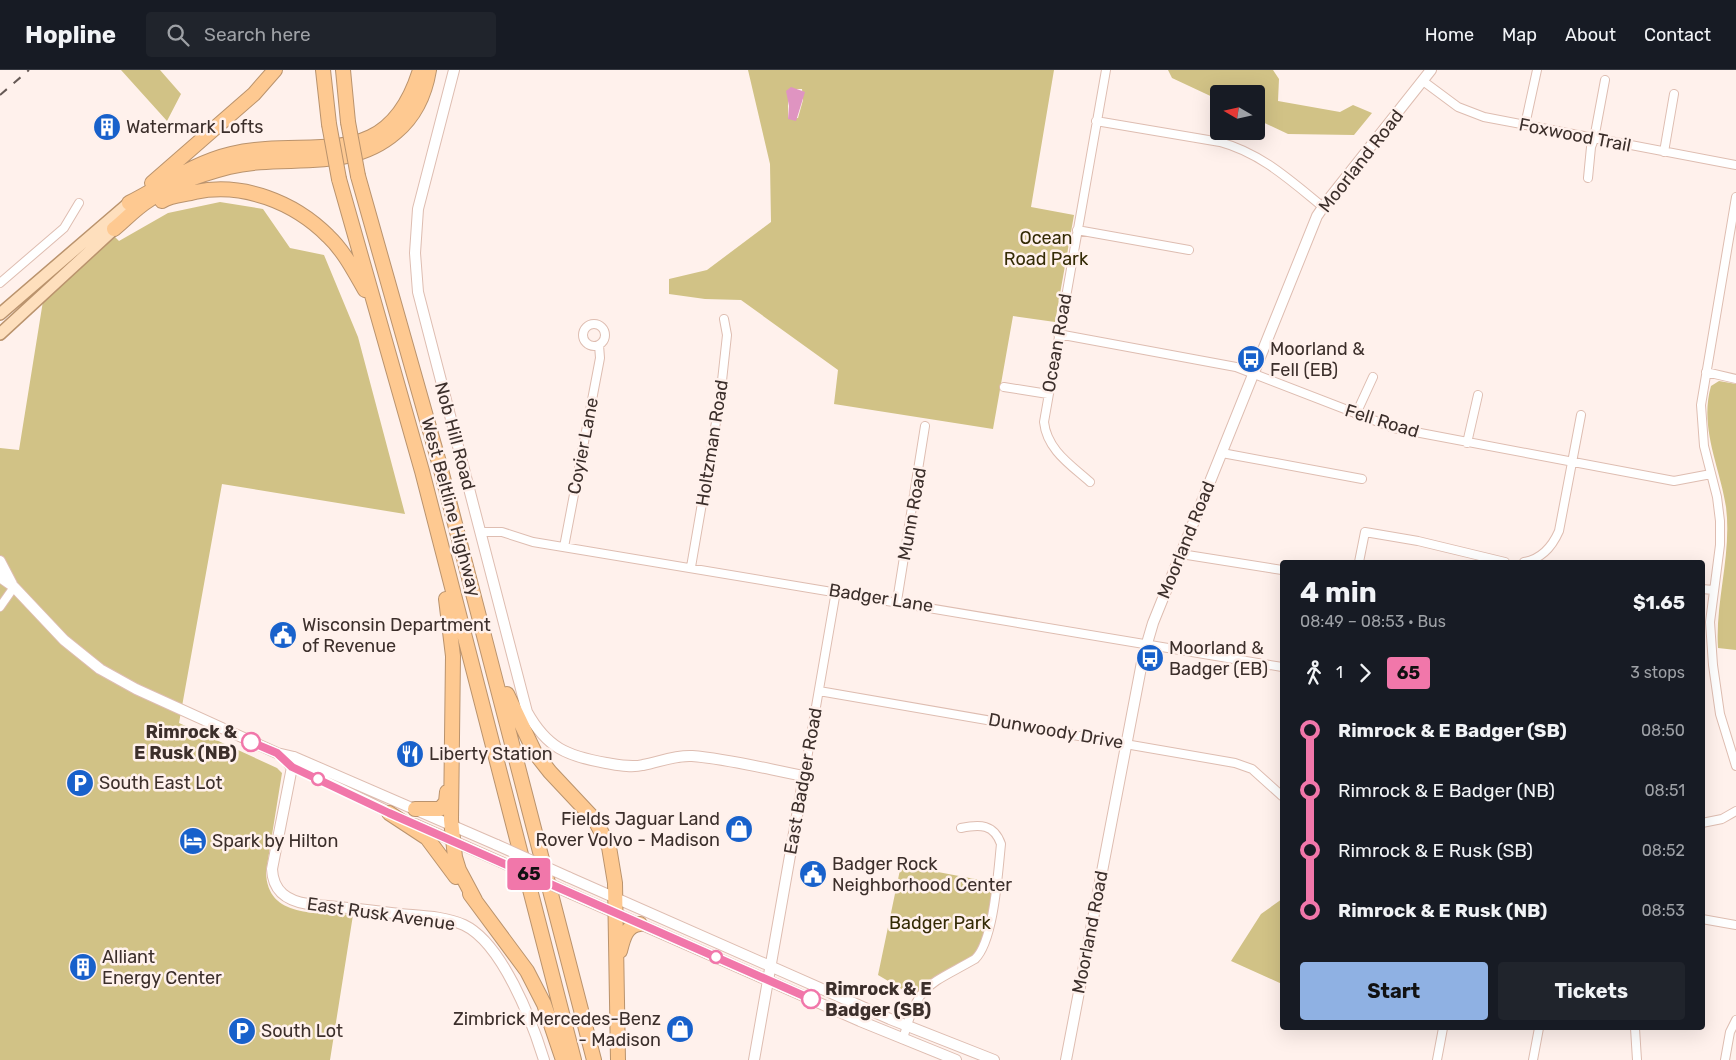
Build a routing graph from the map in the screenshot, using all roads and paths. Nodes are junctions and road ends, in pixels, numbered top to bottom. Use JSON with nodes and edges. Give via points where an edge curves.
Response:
{"nodes":[{"id":1,"x":275,"y":70,"type":"edge"},
{"id":2,"x":323,"y":70,"type":"edge"},
{"id":3,"x":420,"y":70,"type":"edge"},
{"id":4,"x":429,"y":70,"type":"edge"},
{"id":5,"x":454,"y":70,"type":"edge"},
{"id":6,"x":1106,"y":70,"type":"edge"},
{"id":7,"x":1431,"y":70,"type":"edge"},
{"id":8,"x":1537,"y":70,"type":"edge"},
{"id":9,"x":344,"y":73,"type":"edge"},
{"id":10,"x":1606,"y":80,"type":"dead end"},
{"id":11,"x":1423,"y":81,"type":"junction"},
{"id":12,"x":1674,"y":94,"type":"dead end"},
{"id":13,"x":1096,"y":121,"type":"junction"},
{"id":14,"x":1526,"y":125,"type":"junction"},
{"id":15,"x":1594,"y":138,"type":"junction"},
{"id":16,"x":1664,"y":152,"type":"junction"},
{"id":17,"x":1736,"y":165,"type":"edge"},
{"id":18,"x":1588,"y":178,"type":"dead end"},
{"id":19,"x":1736,"y":197,"type":"edge"},
{"id":20,"x":78,"y":203,"type":"dead end"},
{"id":21,"x":129,"y":203,"type":"junction"},
{"id":22,"x":1323,"y":207,"type":"junction"},
{"id":23,"x":114,"y":230,"type":"junction"},
{"id":24,"x":1077,"y":230,"type":"junction"},
{"id":25,"x":1189,"y":250,"type":"dead end"},
{"id":26,"x":0,"y":283,"type":"edge"},
{"id":27,"x":377,"y":310,"type":"junction"},
{"id":28,"x":0,"y":314,"type":"edge"},
{"id":29,"x":724,"y":319,"type":"dead end"},
{"id":30,"x":0,"y":334,"type":"edge"},
{"id":31,"x":1058,"y":334,"type":"junction"},
{"id":32,"x":599,"y":345,"type":"dead end"},
{"id":33,"x":1254,"y":372,"type":"junction"},
{"id":34,"x":1706,"y":372,"type":"junction"},
{"id":35,"x":1373,"y":377,"type":"dead end"},
{"id":36,"x":1736,"y":379,"type":"edge"},
{"id":37,"x":1004,"y":387,"type":"dead end"},
{"id":38,"x":1048,"y":394,"type":"junction"},
{"id":39,"x":1478,"y":395,"type":"dead end"},
{"id":40,"x":1356,"y":414,"type":"junction"},
{"id":41,"x":1581,"y":415,"type":"dead end"},
{"id":42,"x":925,"y":426,"type":"dead end"},
{"id":43,"x":1467,"y":442,"type":"junction"},
{"id":44,"x":1222,"y":453,"type":"junction"},
{"id":45,"x":1573,"y":462,"type":"junction"},
{"id":46,"x":1711,"y":474,"type":"junction"},
{"id":47,"x":1362,"y":479,"type":"dead end"},
{"id":48,"x":1090,"y":482,"type":"dead end"},
{"id":49,"x":427,"y":495,"type":"junction"},
{"id":50,"x":480,"y":532,"type":"junction"},
{"id":51,"x":564,"y":547,"type":"junction"},
{"id":52,"x":1181,"y":554,"type":"junction"},
{"id":53,"x":0,"y":560,"type":"edge"},
{"id":54,"x":1359,"y":560,"type":"edge"},
{"id":55,"x":1497,"y":560,"type":"edge"},
{"id":56,"x":1529,"y":560,"type":"edge"},
{"id":57,"x":691,"y":568,"type":"junction"},
{"id":58,"x":1280,"y":570,"type":"edge"},
{"id":59,"x":0,"y":577,"type":"edge"},
{"id":60,"x":14,"y":587,"type":"junction"},
{"id":61,"x":1705,"y":589,"type":"edge"},
{"id":62,"x":1713,"y":590,"type":"junction"},
{"id":63,"x":836,"y":591,"type":"junction"},
{"id":64,"x":0,"y":597,"type":"edge"},
{"id":65,"x":897,"y":601,"type":"junction"},
{"id":66,"x":0,"y":607,"type":"edge"},
{"id":67,"x":1147,"y":643,"type":"junction"},
{"id":68,"x":489,"y":654,"type":"junction"},
{"id":69,"x":1280,"y":667,"type":"edge"},
{"id":70,"x":819,"y":691,"type":"junction"},
{"id":71,"x":1128,"y":744,"type":"junction"},
{"id":72,"x":452,"y":756,"type":"junction"},
{"id":73,"x":293,"y":762,"type":"junction"},
{"id":74,"x":1736,"y":766,"type":"edge"},
{"id":75,"x":804,"y":776,"type":"junction"},
{"id":76,"x":1280,"y":794,"type":"edge"},
{"id":77,"x":415,"y":809,"type":"junction"},
{"id":78,"x":1736,"y":811,"type":"edge"},
{"id":79,"x":389,"y":813,"type":"junction"},
{"id":80,"x":1705,"y":822,"type":"edge"},
{"id":81,"x":452,"y":826,"type":"junction"},
{"id":82,"x":961,"y":828,"type":"dead end"},
{"id":83,"x":453,"y":841,"type":"junction"},
{"id":84,"x":615,"y":897,"type":"junction"},
{"id":85,"x":475,"y":900,"type":"junction"},
{"id":86,"x":615,"y":913,"type":"junction"},
{"id":87,"x":1705,"y":920,"type":"edge"},
{"id":88,"x":640,"y":924,"type":"junction"},
{"id":89,"x":1736,"y":925,"type":"edge"},
{"id":90,"x":616,"y":963,"type":"junction"},
{"id":91,"x":770,"y":967,"type":"junction"},
{"id":92,"x":768,"y":980,"type":"junction"},
{"id":93,"x":1736,"y":1020,"type":"edge"},
{"id":94,"x":906,"y":1025,"type":"junction"},
{"id":95,"x":1443,"y":1030,"type":"edge"},
{"id":96,"x":1539,"y":1030,"type":"edge"},
{"id":97,"x":1635,"y":1030,"type":"edge"},
{"id":98,"x":903,"y":1038,"type":"junction"},
{"id":99,"x":544,"y":1060,"type":"edge"},
{"id":100,"x":563,"y":1060,"type":"edge"},
{"id":101,"x":574,"y":1060,"type":"edge"},
{"id":102,"x":594,"y":1060,"type":"edge"},
{"id":103,"x":618,"y":1060,"type":"edge"},
{"id":104,"x":754,"y":1060,"type":"edge"},
{"id":105,"x":956,"y":1060,"type":"edge"},
{"id":106,"x":994,"y":1060,"type":"edge"},
{"id":107,"x":1066,"y":1060,"type":"edge"},
{"id":108,"x":1437,"y":1060,"type":"edge"},
{"id":109,"x":1533,"y":1060,"type":"edge"},
{"id":110,"x":1638,"y":1060,"type":"edge"},
{"id":111,"x":1725,"y":1060,"type":"edge"}],
"edges":[{"from":1,"to":21,"type":"highway","via":[[254,94]]},
{"from":2,"to":27,"type":"highway","name":"West Beltline Highway","bridge":true,"via":[[339,179]]},
{"from":3,"to":21,"type":"highway","via":[[414,91],[402,112],[365,141],[320,148],[230,154],[186,170]]},
{"from":4,"to":23,"type":"highway","via":[[416,110],[385,142],[365,152],[326,160],[253,163],[203,174],[149,200]]},
{"from":5,"to":50,"type":"street","name":"Nob Hill Road","via":[[418,209],[416,275],[420,302]]},
{"from":6,"to":13,"type":"street","name":"Ocean Road"},
{"from":7,"to":11,"type":"street","name":"Moorland Road"},
{"from":8,"to":14,"type":"street"},
{"from":9,"to":68,"type":"highway","name":"West Beltline Highway","bridge":true,"via":[[348,122],[358,176],[420,390]]},
{"from":10,"to":15,"type":"street"},
{"from":11,"to":14,"type":"street","name":"Foxwood Trail","via":[[1465,110]]},
{"from":11,"to":22,"type":"street","name":"Moorland Road"},
{"from":12,"to":16,"type":"street"},
{"from":13,"to":22,"type":"street","via":[[1240,148],[1270,165]]},
{"from":13,"to":24,"type":"street","name":"Ocean Road"},
{"from":14,"to":15,"type":"street","name":"Foxwood Trail"},
{"from":15,"to":16,"type":"street","name":"Foxwood Trail"},
{"from":15,"to":18,"type":"street","via":[[1590,147]]},
{"from":16,"to":17,"type":"street","name":"Foxwood Trail"},
{"from":19,"to":34,"type":"street"},
{"from":20,"to":26,"type":"street","via":[[64,228]]},
{"from":21,"to":28,"type":"main road"},
{"from":22,"to":33,"type":"street","name":"Moorland Road"},
{"from":23,"to":27,"type":"highway","via":[[167,198],[212,189],[268,197],[287,206],[329,236]]},
{"from":23,"to":30,"type":"main road"},
{"from":24,"to":25,"type":"street"},
{"from":24,"to":31,"type":"street","name":"Ocean Road"},
{"from":27,"to":49,"type":"highway","name":"West Beltline Highway"},
{"from":29,"to":57,"type":"street","name":"Holtzman Road","via":[[728,335],[720,399]]},
{"from":31,"to":33,"type":"street","name":"Fell Road"},
{"from":31,"to":38,"type":"street","name":"Ocean Road"},
{"from":32,"to":51,"type":"street","name":"Coyier Lane","via":[[600,358]]},
{"from":33,"to":40,"type":"street","name":"Fell Road"},
{"from":33,"to":44,"type":"street","name":"Moorland Road"},
{"from":34,"to":36,"type":"street"},
{"from":34,"to":46,"type":"street","via":[[1701,425]]},
{"from":35,"to":40,"type":"street"},
{"from":37,"to":38,"type":"street"},
{"from":38,"to":48,"type":"street","name":"Ocean Road","via":[[1044,422],[1048,438],[1055,451]]},
{"from":39,"to":43,"type":"street"},
{"from":40,"to":43,"type":"street","name":"Fell Road","via":[[1394,428]]},
{"from":41,"to":45,"type":"street"},
{"from":42,"to":65,"type":"street","name":"Munn Road"},
{"from":43,"to":45,"type":"street","name":"Fell Road"},
{"from":44,"to":47,"type":"street"},
{"from":44,"to":52,"type":"street","name":"Moorland Road"},
{"from":45,"to":46,"type":"street","name":"Fell Road","via":[[1674,481]]},
{"from":45,"to":56,"type":"street","via":[[1555,540],[1544,554]]},
{"from":46,"to":62,"type":"street","via":[[1720,521]]},
{"from":49,"to":72,"type":"highway","via":[[453,656]]},
{"from":49,"to":101,"type":"highway","name":"West Beltline Highway"},
{"from":50,"to":51,"type":"street","name":"Badger Lane","via":[[502,532]]},
{"from":50,"to":75,"type":"street","name":"Nob Hill Road","via":[[525,704],[541,734],[554,746],[575,757],[621,766],[642,766],[691,756]]},
{"from":51,"to":57,"type":"street","name":"Badger Lane"},
{"from":52,"to":58,"type":"street"},
{"from":52,"to":67,"type":"street","name":"Moorland Road"},
{"from":53,"to":60,"type":"street"},
{"from":54,"to":55,"type":"street","via":[[1365,532]]},
{"from":57,"to":63,"type":"street","name":"Badger Lane"},
{"from":59,"to":60,"type":"street"},
{"from":60,"to":64,"type":"street"},
{"from":60,"to":66,"type":"street"},
{"from":60,"to":73,"type":"street","via":[[64,640],[100,669]]},
{"from":61,"to":62,"type":"street"},
{"from":62,"to":74,"type":"street","via":[[1710,622],[1714,681],[1724,731]]},
{"from":63,"to":65,"type":"street","name":"Badger Lane"},
{"from":63,"to":70,"type":"street","name":"East Badger Road"},
{"from":65,"to":67,"type":"street","name":"Badger Lane"},
{"from":67,"to":69,"type":"street","name":"Badger Lane"},
{"from":67,"to":71,"type":"street","name":"Moorland Road"},
{"from":68,"to":84,"type":"highway","via":[[535,753],[602,832],[612,857]]},
{"from":68,"to":102,"type":"highway","name":"West Beltline Highway"},
{"from":70,"to":71,"type":"street","name":"Dunwoody Drive"},
{"from":70,"to":75,"type":"street","name":"East Badger Road"},
{"from":71,"to":76,"type":"street","name":"Dunwoody Drive","via":[[1235,763],[1252,769]]},
{"from":71,"to":107,"type":"street","name":"Moorland Road"},
{"from":72,"to":77,"type":"highway","via":[[446,802],[434,811]]},
{"from":72,"to":81,"type":"highway"},
{"from":73,"to":77,"type":"street"},
{"from":73,"to":79,"type":"street"},
{"from":73,"to":99,"type":"street","name":"East Rusk Avenue","via":[[272,869],[281,893],[308,904],[441,918],[470,928],[490,948],[516,989],[533,1025]]},
{"from":75,"to":91,"type":"street","name":"East Badger Road"},
{"from":77,"to":81,"type":"street"},
{"from":78,"to":80,"type":"street","via":[[1722,819]]},
{"from":79,"to":83,"type":"street"},
{"from":79,"to":85,"type":"highway","via":[[427,838]]},
{"from":81,"to":83,"type":"highway"},
{"from":81,"to":84,"type":"street","bridge":true},
{"from":82,"to":94,"type":"street","via":[[987,826],[996,832],[1001,844],[987,937],[975,960],[925,989],[917,998]]},
{"from":83,"to":85,"type":"highway","via":[[459,870]]},
{"from":83,"to":86,"type":"street","bridge":true},
{"from":84,"to":86,"type":"highway"},
{"from":84,"to":91,"type":"street"},
{"from":85,"to":100,"type":"highway","via":[[527,971],[544,1004]]},
{"from":86,"to":88,"type":"street"},
{"from":86,"to":90,"type":"highway"},
{"from":87,"to":89,"type":"street"},
{"from":88,"to":90,"type":"highway","via":[[630,927],[624,936]]},
{"from":88,"to":92,"type":"street"},
{"from":90,"to":103,"type":"highway"},
{"from":91,"to":92,"type":"street","name":"East Badger Road"},
{"from":91,"to":94,"type":"street"},
{"from":92,"to":98,"type":"street"},
{"from":92,"to":104,"type":"street","name":"East Badger Road"},
{"from":93,"to":111,"type":"street","via":[[1730,1032]]},
{"from":94,"to":98,"type":"street"},
{"from":94,"to":106,"type":"street"},
{"from":95,"to":108,"type":"street"},
{"from":96,"to":109,"type":"street"},
{"from":97,"to":110,"type":"street"},
{"from":98,"to":105,"type":"street"}]}
